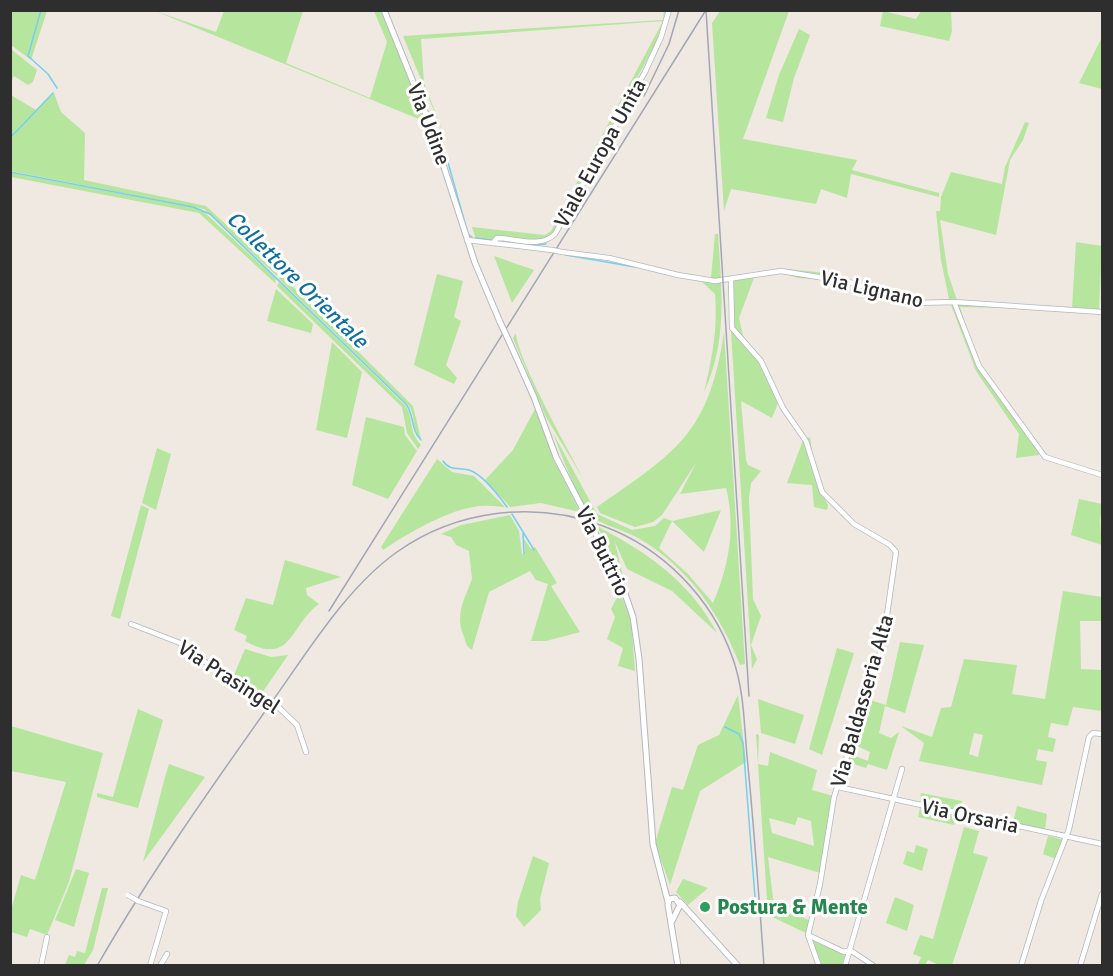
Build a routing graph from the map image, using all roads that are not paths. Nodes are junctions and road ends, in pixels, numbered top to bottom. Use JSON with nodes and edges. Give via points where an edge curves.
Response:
{"nodes":[{"id":1,"x":384,"y":10,"type":"edge"},
{"id":2,"x":669,"y":10,"type":"edge"},
{"id":3,"x":467,"y":240,"type":"junction"},
{"id":4,"x":493,"y":243,"type":"junction"},
{"id":5,"x":730,"y":280,"type":"junction"},
{"id":6,"x":954,"y":302,"type":"junction"},
{"id":7,"x":1102,"y":312,"type":"edge"},
{"id":8,"x":1102,"y":476,"type":"edge"},
{"id":9,"x":131,"y":624,"type":"dead end"},
{"id":10,"x":1102,"y":734,"type":"edge"},
{"id":11,"x":306,"y":752,"type":"dead end"},
{"id":12,"x":902,"y":769,"type":"dead end"},
{"id":13,"x":838,"y":787,"type":"junction"},
{"id":14,"x":895,"y":800,"type":"junction"},
{"id":15,"x":1067,"y":837,"type":"junction"},
{"id":16,"x":1102,"y":844,"type":"edge"},
{"id":17,"x":665,"y":883,"type":"junction"},
{"id":18,"x":126,"y":893,"type":"dead end"},
{"id":19,"x":1102,"y":894,"type":"edge"},
{"id":20,"x":678,"y":900,"type":"junction"},
{"id":21,"x":668,"y":902,"type":"junction"},
{"id":22,"x":670,"y":909,"type":"junction"},
{"id":23,"x":677,"y":909,"type":"junction"},
{"id":24,"x":692,"y":915,"type":"junction"},
{"id":25,"x":671,"y":923,"type":"junction"},
{"id":26,"x":808,"y":935,"type":"junction"},
{"id":27,"x":47,"y":937,"type":"dead end"},
{"id":28,"x":850,"y":950,"type":"junction"},
{"id":29,"x":167,"y":954,"type":"dead end"},
{"id":30,"x":40,"y":966,"type":"edge"},
{"id":31,"x":150,"y":966,"type":"edge"},
{"id":32,"x":160,"y":966,"type":"edge"},
{"id":33,"x":678,"y":966,"type":"edge"},
{"id":34,"x":738,"y":966,"type":"edge"},
{"id":35,"x":819,"y":966,"type":"edge"},
{"id":36,"x":845,"y":966,"type":"edge"},
{"id":37,"x":874,"y":966,"type":"edge"},
{"id":38,"x":1021,"y":966,"type":"edge"},
{"id":39,"x":1080,"y":966,"type":"edge"}],
"edges":[{"from":1,"to":3,"type":"street","name":"Via Udine","via":[[430,124]]},
{"from":2,"to":4,"type":"street","name":"Viale Europa Unita","via":[[645,72],[557,232],[539,242],[496,238]]},
{"from":3,"to":4,"type":"street","name":"Via Lignano"},
{"from":3,"to":17,"type":"street","name":"Via Buttrio","bridge":true,"via":[[556,457],[626,594],[634,625],[653,844]]},
{"from":4,"to":5,"type":"street","name":"Via Lignano","bridge":true,"via":[[609,258],[692,278]]},
{"from":5,"to":6,"type":"street","name":"Via Lignano","via":[[781,271],[849,282],[916,303]]},
{"from":5,"to":13,"type":"street","name":"Via Baldasseria Alta","via":[[732,328],[761,361],[783,408],[806,441],[822,492],[854,524],[896,552],[883,644]]},
{"from":6,"to":7,"type":"street","name":"Via Lignano"},
{"from":6,"to":8,"type":"street","via":[[979,366],[1045,457]]},
{"from":9,"to":11,"type":"street","name":"Via Prasingel","bridge":true,"via":[[180,643],[224,676],[276,705],[297,725]]},
{"from":10,"to":15,"type":"street","via":[[1089,737]]},
{"from":12,"to":14,"type":"street"},
{"from":13,"to":14,"type":"street","name":"Via Orsaria"},
{"from":13,"to":26,"type":"street","name":"Via Baldasseria Alta"},
{"from":14,"to":15,"type":"street","name":"Via Orsaria"},
{"from":14,"to":28,"type":"street"},
{"from":15,"to":16,"type":"street","name":"Via Orsaria"},
{"from":15,"to":38,"type":"street"},
{"from":17,"to":20,"type":"street","name":"Via Buttrio"},
{"from":17,"to":21,"type":"street","name":"Via Buttrio"},
{"from":18,"to":31,"type":"street","bridge":true,"via":[[166,911]]},
{"from":19,"to":39,"type":"street"},
{"from":20,"to":21,"type":"street"},
{"from":20,"to":23,"type":"street"},
{"from":20,"to":24,"type":"street","name":"Via Buttrio"},
{"from":21,"to":22,"type":"street","name":"Via Buttrio"},
{"from":22,"to":23,"type":"street"},
{"from":22,"to":25,"type":"street","name":"Via Buttrio"},
{"from":23,"to":24,"type":"street"},
{"from":23,"to":25,"type":"street"},
{"from":24,"to":34,"type":"street","name":"Via Buttrio"},
{"from":25,"to":33,"type":"street","name":"Via Buttrio"},
{"from":26,"to":28,"type":"street","via":[[844,952]]},
{"from":26,"to":35,"type":"street"},
{"from":27,"to":30,"type":"street"},
{"from":28,"to":36,"type":"street"},
{"from":28,"to":37,"type":"street"},
{"from":29,"to":32,"type":"street"}]}
